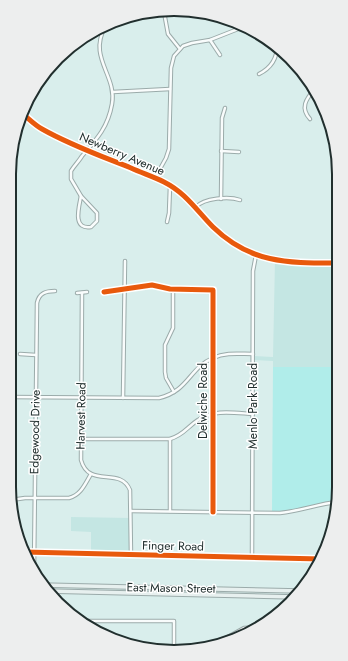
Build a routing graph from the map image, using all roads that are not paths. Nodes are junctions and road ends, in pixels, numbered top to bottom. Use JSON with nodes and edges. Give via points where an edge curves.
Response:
{"nodes":[{"id":1,"x":165,"y":16,"type":"edge"},
{"id":2,"x":236,"y":29,"type":"edge"},
{"id":3,"x":102,"y":33,"type":"edge"},
{"id":4,"x":210,"y":40,"type":"junction"},
{"id":5,"x":180,"y":49,"type":"junction"},
{"id":6,"x":277,"y":54,"type":"edge"},
{"id":7,"x":220,"y":55,"type":"dead end"},
{"id":8,"x":258,"y":74,"type":"dead end"},
{"id":9,"x":170,"y":89,"type":"junction"},
{"id":10,"x":113,"y":92,"type":"junction"},
{"id":11,"x":310,"y":94,"type":"edge"},
{"id":12,"x":225,"y":108,"type":"dead end"},
{"id":13,"x":26,"y":118,"type":"edge"},
{"id":14,"x":310,"y":119,"type":"dead end"},
{"id":15,"x":87,"y":151,"type":"junction"},
{"id":16,"x":221,"y":151,"type":"junction"},
{"id":17,"x":239,"y":152,"type":"dead end"},
{"id":18,"x":155,"y":178,"type":"junction"},
{"id":19,"x":170,"y":185,"type":"junction"},
{"id":20,"x":81,"y":196,"type":"junction"},
{"id":21,"x":221,"y":199,"type":"junction"},
{"id":22,"x":240,"y":200,"type":"dead end"},
{"id":23,"x":196,"y":207,"type":"junction"},
{"id":24,"x":167,"y":222,"type":"dead end"},
{"id":25,"x":256,"y":255,"type":"junction"},
{"id":26,"x":125,"y":260,"type":"dead end"},
{"id":27,"x":332,"y":263,"type":"edge"},
{"id":28,"x":125,"y":289,"type":"junction"},
{"id":29,"x":173,"y":290,"type":"junction"},
{"id":30,"x":55,"y":291,"type":"dead end"},
{"id":31,"x":87,"y":292,"type":"dead end"},
{"id":32,"x":104,"y":292,"type":"dead end"},
{"id":33,"x":77,"y":293,"type":"dead end"},
{"id":34,"x":82,"y":293,"type":"junction"},
{"id":35,"x":20,"y":354,"type":"dead end"},
{"id":36,"x":253,"y":354,"type":"junction"},
{"id":37,"x":36,"y":355,"type":"junction"},
{"id":38,"x":213,"y":358,"type":"junction"},
{"id":39,"x":174,"y":392,"type":"junction"},
{"id":40,"x":16,"y":397,"type":"edge"},
{"id":41,"x":36,"y":397,"type":"junction"},
{"id":42,"x":81,"y":398,"type":"junction"},
{"id":43,"x":123,"y":398,"type":"junction"},
{"id":44,"x":213,"y":413,"type":"junction"},
{"id":45,"x":253,"y":414,"type":"junction"},
{"id":46,"x":80,"y":439,"type":"junction"},
{"id":47,"x":170,"y":439,"type":"junction"},
{"id":48,"x":91,"y":474,"type":"junction"},
{"id":49,"x":34,"y":498,"type":"junction"},
{"id":50,"x":16,"y":500,"type":"edge"},
{"id":51,"x":331,"y":503,"type":"edge"},
{"id":52,"x":131,"y":511,"type":"junction"},
{"id":53,"x":170,"y":512,"type":"junction"},
{"id":54,"x":213,"y":512,"type":"junction"},
{"id":55,"x":252,"y":512,"type":"junction"},
{"id":56,"x":30,"y":552,"type":"edge"},
{"id":57,"x":34,"y":552,"type":"junction"},
{"id":58,"x":131,"y":555,"type":"junction"},
{"id":59,"x":252,"y":558,"type":"junction"},
{"id":60,"x":315,"y":559,"type":"edge"},
{"id":61,"x":34,"y":561,"type":"edge"},
{"id":62,"x":51,"y":585,"type":"edge"},
{"id":63,"x":55,"y":591,"type":"edge"},
{"id":64,"x":293,"y":591,"type":"edge"},
{"id":65,"x":288,"y":597,"type":"edge"},
{"id":66,"x":90,"y":621,"type":"edge"},
{"id":67,"x":174,"y":645,"type":"edge"}],
"edges":[{"from":1,"to":5,"type":"street","via":[[168,34]]},
{"from":2,"to":4,"type":"street"},
{"from":3,"to":10,"type":"street","via":[[100,52]]},
{"from":4,"to":5,"type":"street","via":[[188,44]]},
{"from":4,"to":7,"type":"street"},
{"from":5,"to":9,"type":"street","via":[[171,63]]},
{"from":6,"to":8,"type":"street","via":[[266,70]]},
{"from":9,"to":10,"type":"street"},
{"from":9,"to":18,"type":"street","via":[[169,149]]},
{"from":10,"to":15,"type":"street","via":[[106,125]]},
{"from":11,"to":14,"type":"street","via":[[304,104]]},
{"from":12,"to":16,"type":"street","via":[[222,118]]},
{"from":13,"to":15,"type":"street","name":"Newberry Avenue","via":[[40,128]]},
{"from":15,"to":18,"type":"street","name":"Newberry Avenue"},
{"from":15,"to":20,"type":"street","via":[[70,174]]},
{"from":16,"to":17,"type":"street"},
{"from":16,"to":21,"type":"street"},
{"from":18,"to":19,"type":"street","name":"Newberry Avenue"},
{"from":19,"to":23,"type":"street","name":"Newberry Avenue"},
{"from":19,"to":24,"type":"street"},
{"from":20,"to":20,"type":"street","via":[[78,222],[84,227],[91,227],[97,221],[97,213]]},
{"from":21,"to":22,"type":"street"},
{"from":21,"to":23,"type":"street","via":[[204,202]]},
{"from":23,"to":25,"type":"street","name":"Newberry Avenue","via":[[224,236]]},
{"from":25,"to":27,"type":"street","name":"Newberry Avenue","via":[[292,263]]},
{"from":25,"to":36,"type":"street","name":"Menlo Park Road","via":[[253,267]]},
{"from":26,"to":28,"type":"street"},
{"from":28,"to":29,"type":"street","via":[[152,285]]},
{"from":28,"to":32,"type":"street"},
{"from":28,"to":43,"type":"street"},
{"from":29,"to":38,"type":"street","name":"Delwiche Road","via":[[214,290]]},
{"from":29,"to":39,"type":"street","via":[[173,328],[165,345],[165,372]]},
{"from":30,"to":37,"type":"street","name":"Edgewood Drive","via":[[45,292],[37,303]]},
{"from":31,"to":34,"type":"street"},
{"from":33,"to":34,"type":"street"},
{"from":34,"to":42,"type":"street","name":"Harvest Road"},
{"from":35,"to":37,"type":"street"},
{"from":36,"to":38,"type":"street","via":[[230,354]]},
{"from":36,"to":45,"type":"street","name":"Menlo Park Road"},
{"from":37,"to":41,"type":"street","name":"Edgewood Drive"},
{"from":38,"to":39,"type":"street","via":[[200,366],[184,385]]},
{"from":38,"to":44,"type":"street","name":"Delwiche Road"},
{"from":39,"to":43,"type":"street","via":[[159,398]]},
{"from":40,"to":41,"type":"street"},
{"from":41,"to":42,"type":"street"},
{"from":41,"to":49,"type":"street","name":"Edgewood Drive"},
{"from":42,"to":43,"type":"street"},
{"from":42,"to":46,"type":"street","name":"Harvest Road"},
{"from":44,"to":45,"type":"street"},
{"from":44,"to":47,"type":"street"},
{"from":44,"to":54,"type":"street","name":"Delwiche Road"},
{"from":45,"to":55,"type":"street","name":"Menlo Park Road"},
{"from":46,"to":47,"type":"street"},
{"from":46,"to":48,"type":"street","name":"Harvest Road","via":[[82,463]]},
{"from":47,"to":53,"type":"street"},
{"from":48,"to":49,"type":"street","via":[[82,490],[73,497]]},
{"from":48,"to":52,"type":"street","via":[[124,482],[130,490]]},
{"from":49,"to":50,"type":"street"},
{"from":49,"to":57,"type":"street","name":"Edgewood Drive"},
{"from":51,"to":55,"type":"street","via":[[289,512]]},
{"from":52,"to":53,"type":"street"},
{"from":52,"to":58,"type":"street"},
{"from":53,"to":54,"type":"street"},
{"from":54,"to":55,"type":"street"},
{"from":55,"to":59,"type":"street","name":"Menlo Park Road"},
{"from":56,"to":57,"type":"street","name":"Finger Road"},
{"from":57,"to":58,"type":"street","name":"Finger Road"},
{"from":57,"to":61,"type":"street","name":"Edgewood Drive"},
{"from":58,"to":59,"type":"street","name":"Finger Road"},
{"from":59,"to":60,"type":"street","name":"Finger Road"},
{"from":62,"to":64,"type":"main road","name":"East Mason Street"},
{"from":63,"to":65,"type":"main road","name":"East Mason Street"},
{"from":66,"to":67,"type":"street","via":[[174,621]]}]}
